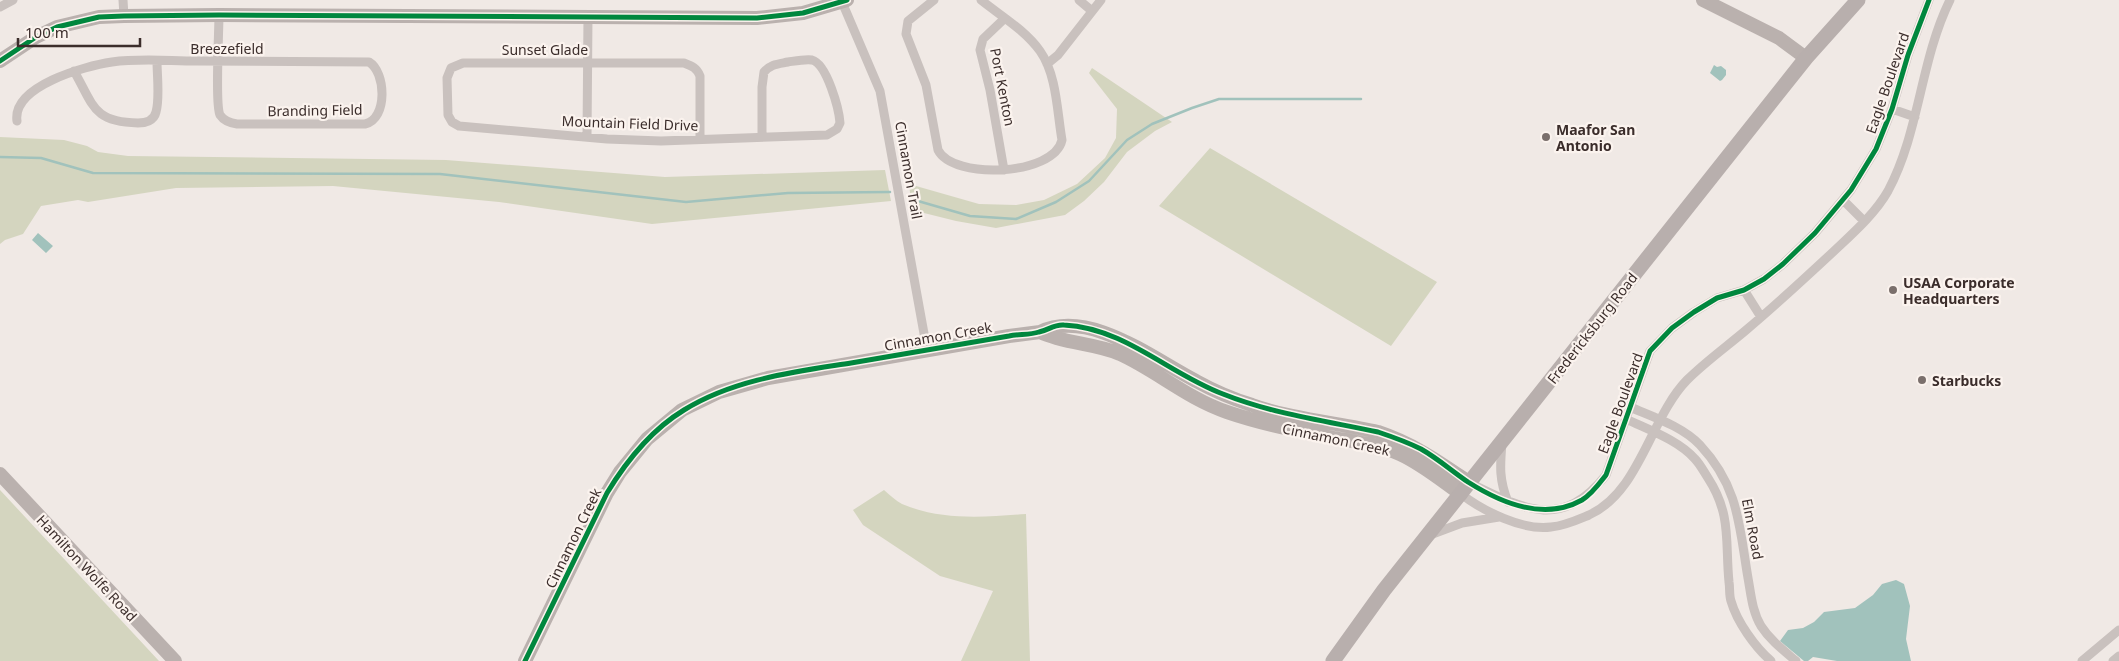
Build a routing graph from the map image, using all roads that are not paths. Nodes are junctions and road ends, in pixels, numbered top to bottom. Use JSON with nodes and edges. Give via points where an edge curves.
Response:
{"nodes":[{"id":1,"x":13,"y":0,"type":"edge"},
{"id":2,"x":123,"y":0,"type":"edge"},
{"id":3,"x":934,"y":0,"type":"edge"},
{"id":4,"x":981,"y":0,"type":"edge"},
{"id":5,"x":1079,"y":0,"type":"edge"},
{"id":6,"x":1101,"y":0,"type":"edge"},
{"id":7,"x":1703,"y":0,"type":"edge"},
{"id":8,"x":1858,"y":0,"type":"edge"},
{"id":9,"x":1929,"y":0,"type":"edge"},
{"id":10,"x":1950,"y":0,"type":"edge"},
{"id":11,"x":844,"y":1,"type":"edge"},
{"id":12,"x":0,"y":7,"type":"edge"},
{"id":13,"x":1092,"y":11,"type":"junction"},
{"id":14,"x":219,"y":15,"type":"junction"},
{"id":15,"x":124,"y":16,"type":"junction"},
{"id":16,"x":588,"y":16,"type":"junction"},
{"id":17,"x":1004,"y":19,"type":"junction"},
{"id":18,"x":1806,"y":58,"type":"junction"},
{"id":19,"x":0,"y":61,"type":"edge"},
{"id":20,"x":157,"y":61,"type":"junction"},
{"id":21,"x":218,"y":61,"type":"junction"},
{"id":22,"x":587,"y":63,"type":"junction"},
{"id":23,"x":373,"y":64,"type":"joint"},
{"id":24,"x":1047,"y":64,"type":"junction"},
{"id":25,"x":74,"y":71,"type":"junction"},
{"id":26,"x":1892,"y":109,"type":"junction"},
{"id":27,"x":1914,"y":117,"type":"junction"},
{"id":28,"x":17,"y":122,"type":"dead end"},
{"id":29,"x":452,"y":122,"type":"joint"},
{"id":30,"x":588,"y":136,"type":"junction"},
{"id":31,"x":762,"y":137,"type":"junction"},
{"id":32,"x":700,"y":140,"type":"junction"},
{"id":33,"x":1004,"y":170,"type":"junction"},
{"id":34,"x":1843,"y":200,"type":"junction"},
{"id":35,"x":1864,"y":221,"type":"junction"},
{"id":36,"x":1744,"y":290,"type":"junction"},
{"id":37,"x":1761,"y":317,"type":"junction"},
{"id":38,"x":1084,"y":328,"type":"junction"},
{"id":39,"x":1040,"y":332,"type":"junction"},
{"id":40,"x":1081,"y":342,"type":"junction"},
{"id":41,"x":927,"y":350,"type":"junction"},
{"id":42,"x":1630,"y":407,"type":"junction"},
{"id":43,"x":1626,"y":419,"type":"junction"},
{"id":44,"x":1661,"y":420,"type":"junction"},
{"id":45,"x":1362,"y":429,"type":"junction"},
{"id":46,"x":1654,"y":432,"type":"junction"},
{"id":47,"x":1503,"y":442,"type":"junction"},
{"id":48,"x":1360,"y":443,"type":"junction"},
{"id":49,"x":0,"y":474,"type":"edge"},
{"id":50,"x":1465,"y":488,"type":"junction"},
{"id":51,"x":1508,"y":502,"type":"junction"},
{"id":52,"x":1502,"y":517,"type":"junction"},
{"id":53,"x":1428,"y":536,"type":"junction"},
{"id":54,"x":2119,"y":630,"type":"edge"},
{"id":55,"x":2119,"y":656,"type":"edge"},
{"id":56,"x":174,"y":661,"type":"edge"},
{"id":57,"x":525,"y":661,"type":"edge"},
{"id":58,"x":1333,"y":661,"type":"edge"},
{"id":59,"x":1771,"y":661,"type":"edge"},
{"id":60,"x":1796,"y":661,"type":"edge"},
{"id":61,"x":2082,"y":661,"type":"edge"},
{"id":62,"x":2113,"y":661,"type":"edge"}],
"edges":[{"from":1,"to":12,"type":"street"},
{"from":2,"to":15,"type":"street"},
{"from":3,"to":33,"type":"street","via":[[908,21],[906,34],[926,85],[938,150],[945,159],[957,164],[983,170]]},
{"from":4,"to":17,"type":"street"},
{"from":5,"to":13,"type":"street"},
{"from":6,"to":13,"type":"street"},
{"from":7,"to":18,"type":"street","via":[[1779,38]]},
{"from":8,"to":18,"type":"main road","name":"Fredericksburg Road"},
{"from":9,"to":26,"type":"street","name":"Eagle Boulevard"},
{"from":10,"to":27,"type":"street","via":[[1928,57]]},
{"from":11,"to":16,"type":"street","via":[[803,14],[773,17]]},
{"from":11,"to":41,"type":"street","name":"Cinnamon Trail","via":[[880,91]]},
{"from":13,"to":24,"type":"street","via":[[1058,55]]},
{"from":14,"to":15,"type":"street"},
{"from":14,"to":16,"type":"street"},
{"from":14,"to":21,"type":"street"},
{"from":15,"to":19,"type":"street","via":[[57,27]]},
{"from":16,"to":22,"type":"street"},
{"from":17,"to":24,"type":"street","via":[[1031,41]]},
{"from":17,"to":33,"type":"street","name":"Port Kenton","via":[[983,39],[980,50]]},
{"from":18,"to":47,"type":"main road","name":"Fredericksburg Road"},
{"from":20,"to":21,"type":"street","name":"Breezefield"},
{"from":20,"to":25,"type":"street","name":"Breezefield","via":[[115,62]]},
{"from":20,"to":25,"type":"street","via":[[156,112],[149,121],[141,123],[115,122],[102,116]]},
{"from":21,"to":23,"type":"street","name":"Breezefield"},
{"from":21,"to":23,"type":"street","name":"Branding Field","via":[[219,113],[237,124],[368,123],[381,109],[381,77]]},
{"from":22,"to":29,"type":"street","name":"Sunset Glade","via":[[458,64],[451,68],[447,78],[448,115]]},
{"from":22,"to":30,"type":"street"},
{"from":22,"to":32,"type":"street","name":"Sunset Glade","via":[[684,63],[696,68],[700,76]]},
{"from":24,"to":33,"type":"street","via":[[1062,140],[1060,146],[1048,158]]},
{"from":25,"to":28,"type":"street","name":"Breezefield","via":[[40,87],[22,100],[16,113]]},
{"from":26,"to":27,"type":"street"},
{"from":26,"to":34,"type":"street","name":"Eagle Boulevard","via":[[1876,149]]},
{"from":27,"to":35,"type":"street","via":[[1908,144],[1887,192]]},
{"from":29,"to":30,"type":"street","name":"Mountain Field Drive","via":[[468,127]]},
{"from":30,"to":32,"type":"street","name":"Mountain Field Drive"},
{"from":31,"to":31,"type":"street","name":"Mountain Field Drive","via":[[827,135],[837,129],[839,114],[822,66],[813,60],[772,64],[764,72]]},
{"from":31,"to":32,"type":"street","name":"Mountain Field Drive"},
{"from":34,"to":35,"type":"street"},
{"from":34,"to":36,"type":"street","name":"Eagle Boulevard","via":[[1783,264]]},
{"from":35,"to":37,"type":"street"},
{"from":36,"to":37,"type":"street"},
{"from":36,"to":42,"type":"street","name":"Eagle Boulevard","via":[[1717,298],[1672,328],[1650,351]]},
{"from":37,"to":44,"type":"street","via":[[1686,381]]},
{"from":38,"to":39,"type":"street","name":"Cinnamon Creek","via":[[1052,326]]},
{"from":38,"to":40,"type":"street"},
{"from":38,"to":45,"type":"street","name":"Cinnamon Creek","via":[[1135,346],[1195,381],[1254,406]]},
{"from":39,"to":40,"type":"street","name":"Cinnamon Creek","via":[[1055,339]]},
{"from":39,"to":41,"type":"street","name":"Cinnamon Creek"},
{"from":40,"to":48,"type":"street","name":"Cinnamon Creek","via":[[1132,360],[1188,394],[1224,411],[1284,428]]},
{"from":41,"to":57,"type":"street","name":"Cinnamon Creek","via":[[734,386],[690,406],[669,420],[631,457],[607,493]]},
{"from":42,"to":43,"type":"street","name":"Eagle Boulevard"},
{"from":42,"to":44,"type":"street","name":"Elm Road"},
{"from":43,"to":46,"type":"street","name":"Elm Road"},
{"from":43,"to":51,"type":"street","name":"Eagle Boulevard","via":[[1606,475],[1583,499],[1564,507],[1544,510]]},
{"from":44,"to":46,"type":"street"},
{"from":44,"to":60,"type":"street","name":"Elm Road","via":[[1699,444],[1719,469],[1738,513],[1752,605],[1761,625]]},
{"from":45,"to":48,"type":"street"},
{"from":45,"to":50,"type":"street","name":"Cinnamon Creek","via":[[1397,438],[1422,450]]},
{"from":46,"to":52,"type":"street","via":[[1624,485],[1591,514],[1550,528],[1531,527]]},
{"from":46,"to":59,"type":"street","name":"Elm Road","via":[[1696,459],[1712,484],[1723,506],[1727,527],[1731,601],[1742,624]]},
{"from":47,"to":50,"type":"main road","name":"Fredericksburg Road"},
{"from":47,"to":51,"type":"street","via":[[1500,472]]},
{"from":48,"to":50,"type":"street","name":"Cinnamon Creek","via":[[1399,454]]},
{"from":49,"to":56,"type":"street","name":"Hamilton Wolfe Road"},
{"from":50,"to":51,"type":"street","name":"Eagle Boulevard"},
{"from":50,"to":52,"type":"street","via":[[1478,507]]},
{"from":50,"to":53,"type":"main road","name":"Fredericksburg Road"},
{"from":52,"to":53,"type":"street","via":[[1462,523]]},
{"from":53,"to":58,"type":"main road","name":"Fredericksburg Road"},
{"from":54,"to":61,"type":"street"},
{"from":55,"to":62,"type":"street"}]}
